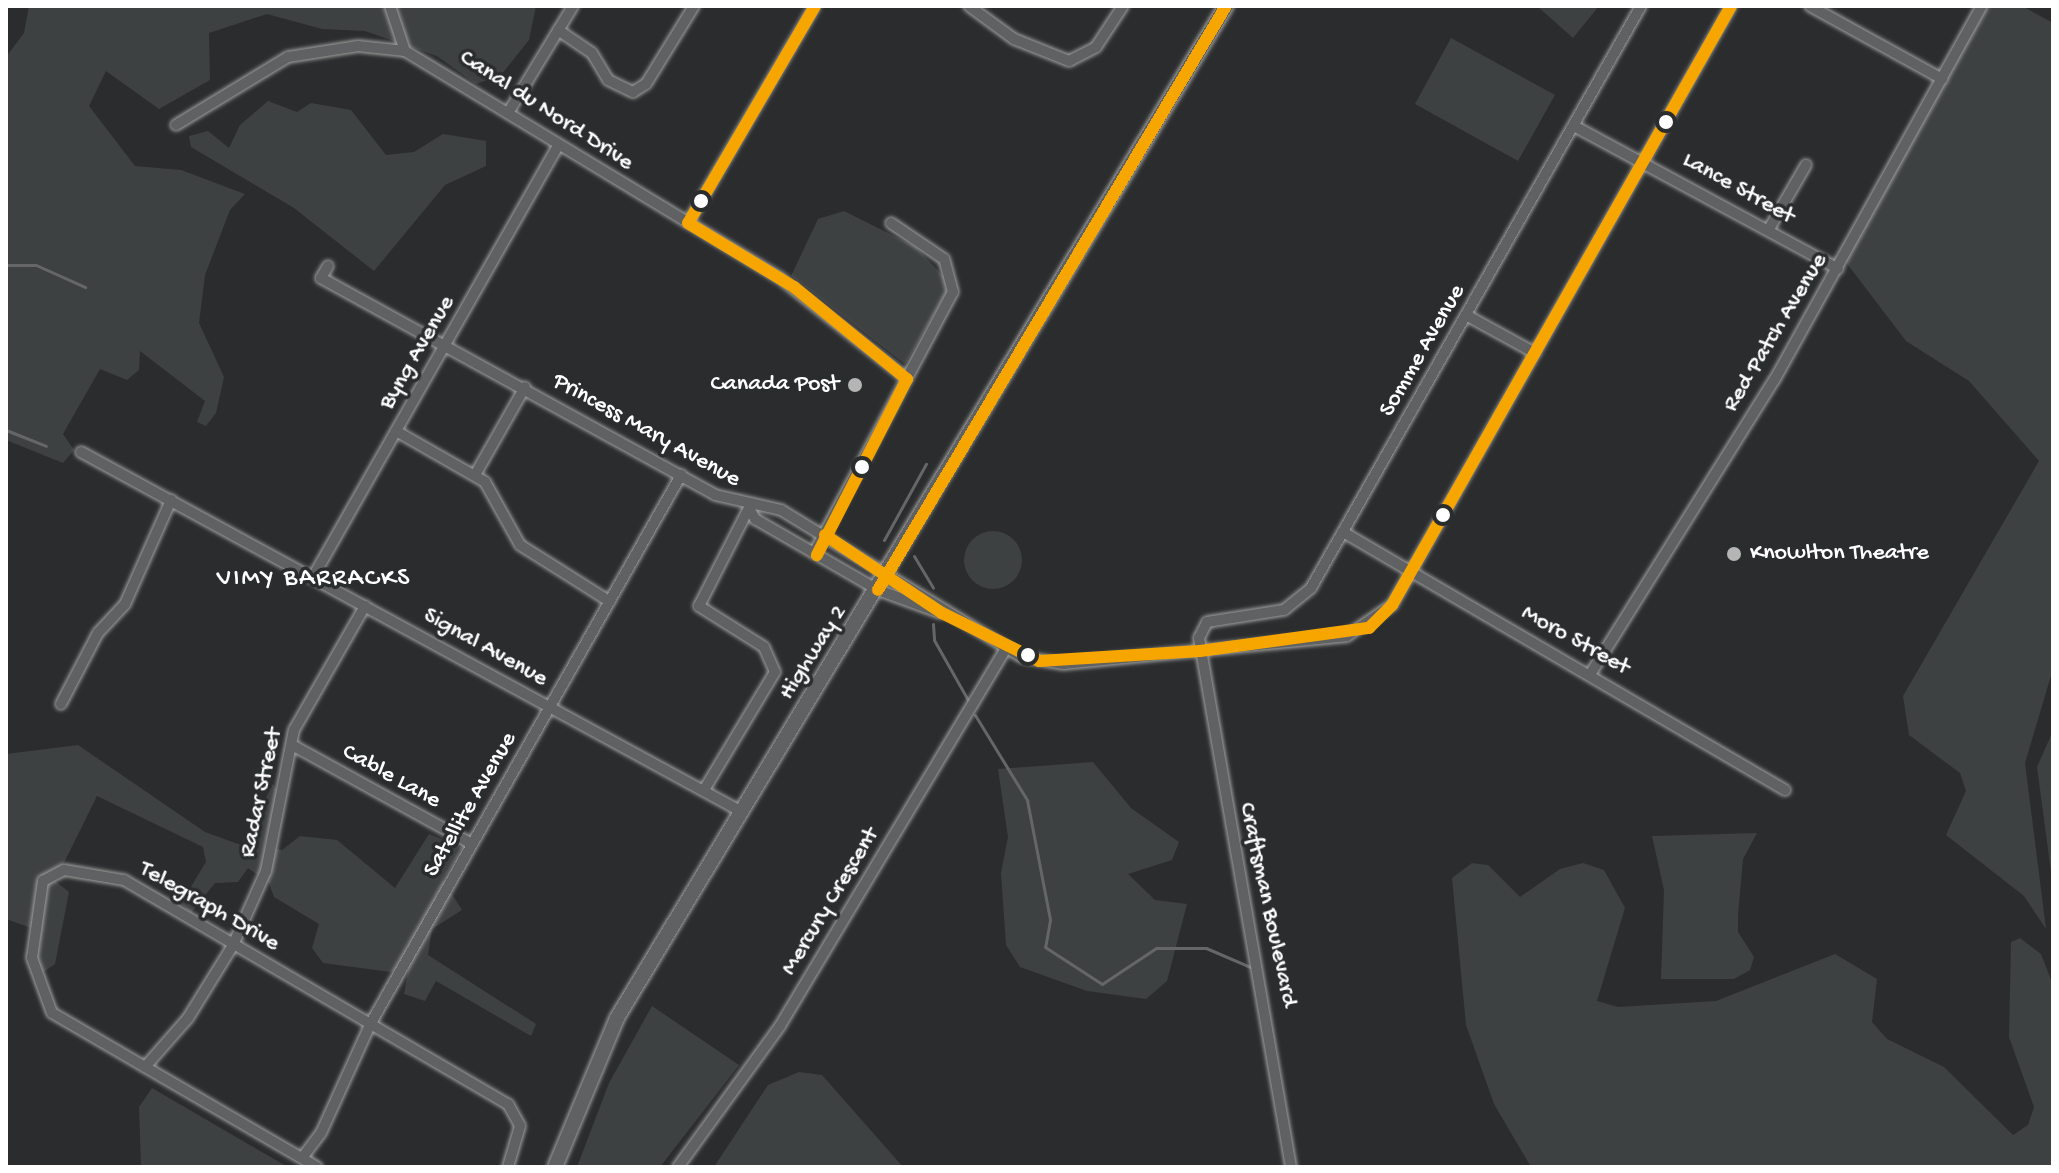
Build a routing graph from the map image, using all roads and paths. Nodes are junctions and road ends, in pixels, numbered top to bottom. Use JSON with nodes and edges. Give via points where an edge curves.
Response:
{"nodes":[{"id":1,"x":390,"y":6,"type":"edge"},
{"id":2,"x":573,"y":6,"type":"edge"},
{"id":3,"x":694,"y":6,"type":"edge"},
{"id":4,"x":815,"y":6,"type":"edge"},
{"id":5,"x":969,"y":6,"type":"edge"},
{"id":6,"x":1123,"y":6,"type":"edge"},
{"id":7,"x":1226,"y":6,"type":"edge"},
{"id":8,"x":1641,"y":6,"type":"edge"},
{"id":9,"x":1731,"y":6,"type":"edge"},
{"id":10,"x":1810,"y":6,"type":"edge"},
{"id":11,"x":1982,"y":6,"type":"edge"},
{"id":12,"x":558,"y":30,"type":"junction"},
{"id":13,"x":405,"y":51,"type":"junction"},
{"id":14,"x":1942,"y":79,"type":"junction"},
{"id":15,"x":508,"y":113,"type":"junction"},
{"id":16,"x":176,"y":125,"type":"dead end"},
{"id":17,"x":1574,"y":126,"type":"junction"},
{"id":18,"x":557,"y":148,"type":"junction"},
{"id":19,"x":1643,"y":161,"type":"junction"},
{"id":20,"x":1806,"y":165,"type":"dead end"},
{"id":21,"x":688,"y":223,"type":"junction"},
{"id":22,"x":891,"y":223,"type":"dead end"},
{"id":23,"x":1769,"y":229,"type":"junction"},
{"id":24,"x":328,"y":266,"type":"dead end"},
{"id":25,"x":1838,"y":269,"type":"junction"},
{"id":26,"x":1466,"y":315,"type":"junction"},
{"id":27,"x":447,"y":342,"type":"junction"},
{"id":28,"x":1535,"y":353,"type":"junction"},
{"id":29,"x":907,"y":379,"type":"junction"},
{"id":30,"x":525,"y":387,"type":"junction"},
{"id":31,"x":396,"y":431,"type":"junction"},
{"id":32,"x":81,"y":452,"type":"dead end"},
{"id":33,"x":475,"y":475,"type":"junction"},
{"id":34,"x":681,"y":475,"type":"junction"},
{"id":35,"x":171,"y":500,"type":"junction"},
{"id":36,"x":749,"y":508,"type":"junction"},
{"id":37,"x":1343,"y":532,"type":"junction"},
{"id":38,"x":825,"y":535,"type":"junction"},
{"id":39,"x":814,"y":553,"type":"junction"},
{"id":40,"x":1411,"y":572,"type":"junction"},
{"id":41,"x":889,"y":573,"type":"junction"},
{"id":42,"x":313,"y":577,"type":"junction"},
{"id":43,"x":878,"y":590,"type":"junction"},
{"id":44,"x":609,"y":601,"type":"junction"},
{"id":45,"x":365,"y":606,"type":"junction"},
{"id":46,"x":942,"y":613,"type":"junction"},
{"id":47,"x":1006,"y":649,"type":"junction"},
{"id":48,"x":1200,"y":651,"type":"junction"},
{"id":49,"x":1591,"y":673,"type":"junction"},
{"id":50,"x":61,"y":704,"type":"dead end"},
{"id":51,"x":550,"y":706,"type":"junction"},
{"id":52,"x":292,"y":745,"type":"junction"},
{"id":53,"x":704,"y":790,"type":"junction"},
{"id":54,"x":1785,"y":790,"type":"dead end"},
{"id":55,"x":742,"y":812,"type":"junction"},
{"id":56,"x":472,"y":844,"type":"junction"},
{"id":57,"x":233,"y":945,"type":"junction"},
{"id":58,"x":371,"y":1023,"type":"junction"},
{"id":59,"x":145,"y":1067,"type":"junction"},
{"id":60,"x":302,"y":1158,"type":"junction"},
{"id":61,"x":317,"y":1167,"type":"edge"},
{"id":62,"x":508,"y":1167,"type":"edge"},
{"id":63,"x":555,"y":1167,"type":"edge"},
{"id":64,"x":678,"y":1167,"type":"edge"},
{"id":65,"x":1291,"y":1167,"type":"edge"}],
"edges":[{"from":1,"to":13,"type":"street"},
{"from":2,"to":12,"type":"street"},
{"from":3,"to":12,"type":"street","via":[[638,91],[608,80],[592,53]]},
{"from":4,"to":21,"type":"street"},
{"from":5,"to":6,"type":"street","via":[[1048,58],[1069,61],[1096,47]]},
{"from":7,"to":41,"type":"main road","name":"Highway 2"},
{"from":8,"to":17,"type":"street","name":"Somme Avenue"},
{"from":9,"to":19,"type":"street"},
{"from":10,"to":14,"type":"street"},
{"from":11,"to":14,"type":"street","name":"Red Patch Avenue"},
{"from":12,"to":15,"type":"street"},
{"from":13,"to":15,"type":"street","name":"Canal du Nord Drive"},
{"from":13,"to":16,"type":"street","name":"Canal du Nord Drive","via":[[334,47],[288,57]]},
{"from":14,"to":25,"type":"street","name":"Red Patch Avenue"},
{"from":15,"to":18,"type":"street","name":"Canal du Nord Drive"},
{"from":17,"to":19,"type":"street","name":"Lance Street"},
{"from":17,"to":26,"type":"street","name":"Somme Avenue"},
{"from":18,"to":21,"type":"street","name":"Canal du Nord Drive"},
{"from":18,"to":27,"type":"street","name":"Byng Avenue"},
{"from":19,"to":23,"type":"street","name":"Lance Street"},
{"from":19,"to":28,"type":"street"},
{"from":20,"to":23,"type":"street"},
{"from":21,"to":29,"type":"street","name":"Canal du Nord Drive","via":[[794,287]]},
{"from":22,"to":29,"type":"street","via":[[944,259],[954,284]]},
{"from":23,"to":25,"type":"street","name":"Lance Street"},
{"from":24,"to":27,"type":"street","name":"Princess Mary Avenue","via":[[321,278]]},
{"from":25,"to":49,"type":"street","name":"Red Patch Avenue"},
{"from":26,"to":28,"type":"street"},
{"from":26,"to":37,"type":"street","name":"Somme Avenue"},
{"from":27,"to":30,"type":"street","name":"Princess Mary Avenue"},
{"from":27,"to":31,"type":"street","name":"Byng Avenue"},
{"from":28,"to":40,"type":"street"},
{"from":29,"to":38,"type":"street"},
{"from":30,"to":33,"type":"street","name":"Princess Mary Avenue"},
{"from":30,"to":34,"type":"street","name":"Princess Mary Avenue"},
{"from":31,"to":33,"type":"street"},
{"from":31,"to":42,"type":"street","name":"Byng Avenue"},
{"from":32,"to":35,"type":"street","name":"Signal Avenue"},
{"from":33,"to":44,"type":"street","via":[[520,545]]},
{"from":34,"to":36,"type":"street","name":"Princess Mary Avenue"},
{"from":34,"to":44,"type":"street","name":"Satellite Avenue"},
{"from":35,"to":42,"type":"street","name":"Signal Avenue"},
{"from":35,"to":50,"type":"street","via":[[125,604],[98,633]]},
{"from":36,"to":38,"type":"street","name":"Princess Mary Avenue","via":[[781,510]]},
{"from":36,"to":39,"type":"street","name":"Princess Mary Avenue"},
{"from":36,"to":53,"type":"street","via":[[699,606],[764,647],[775,672]]},
{"from":37,"to":40,"type":"street","name":"Moro Street"},
{"from":37,"to":48,"type":"street","name":"Somme Avenue","via":[[1294,605],[1207,622]]},
{"from":38,"to":39,"type":"street"},
{"from":38,"to":41,"type":"street","name":"Princess Mary Avenue"},
{"from":39,"to":43,"type":"street","name":"Princess Mary Avenue"},
{"from":40,"to":48,"type":"street","via":[[1386,613],[1358,633]]},
{"from":40,"to":49,"type":"street","name":"Moro Street"},
{"from":41,"to":43,"type":"main road","name":"Highway 2"},
{"from":41,"to":46,"type":"street"},
{"from":42,"to":45,"type":"street","name":"Signal Avenue"},
{"from":43,"to":46,"type":"street"},
{"from":43,"to":55,"type":"main road","name":"Highway 2"},
{"from":44,"to":51,"type":"street","name":"Satellite Avenue"},
{"from":45,"to":51,"type":"street","name":"Signal Avenue"},
{"from":45,"to":52,"type":"street","name":"Radar Street"},
{"from":46,"to":47,"type":"street"},
{"from":47,"to":48,"type":"street","via":[[1063,664]]},
{"from":47,"to":64,"type":"street","name":"Mercury Crescent","via":[[780,1026]]},
{"from":48,"to":65,"type":"street","name":"Craftsman Boulevard"},
{"from":49,"to":54,"type":"street","name":"Moro Street"},
{"from":51,"to":53,"type":"street","name":"Signal Avenue"},
{"from":51,"to":56,"type":"street","name":"Satellite Avenue"},
{"from":52,"to":56,"type":"street","name":"Cable Lane"},
{"from":52,"to":57,"type":"street","name":"Radar Street","via":[[266,871]]},
{"from":53,"to":55,"type":"street","name":"Signal Avenue"},
{"from":55,"to":63,"type":"main road","name":"Highway 2","via":[[617,1018]]},
{"from":56,"to":58,"type":"street","name":"Satellite Avenue"},
{"from":57,"to":58,"type":"street","name":"Telegraph Drive"},
{"from":57,"to":59,"type":"street","name":"Radar Street","via":[[188,1018]]},
{"from":57,"to":59,"type":"street","name":"Telegraph Drive","via":[[116,877],[64,870],[43,881],[32,958],[45,1003],[58,1018]]},
{"from":58,"to":60,"type":"street","name":"Satellite Avenue","via":[[321,1133]]},
{"from":58,"to":62,"type":"street","name":"Telegraph Drive","via":[[512,1106],[520,1126]]},
{"from":59,"to":60,"type":"street","name":"Telegraph Drive"},
{"from":60,"to":61,"type":"street","name":"Telegraph Drive"}]}
